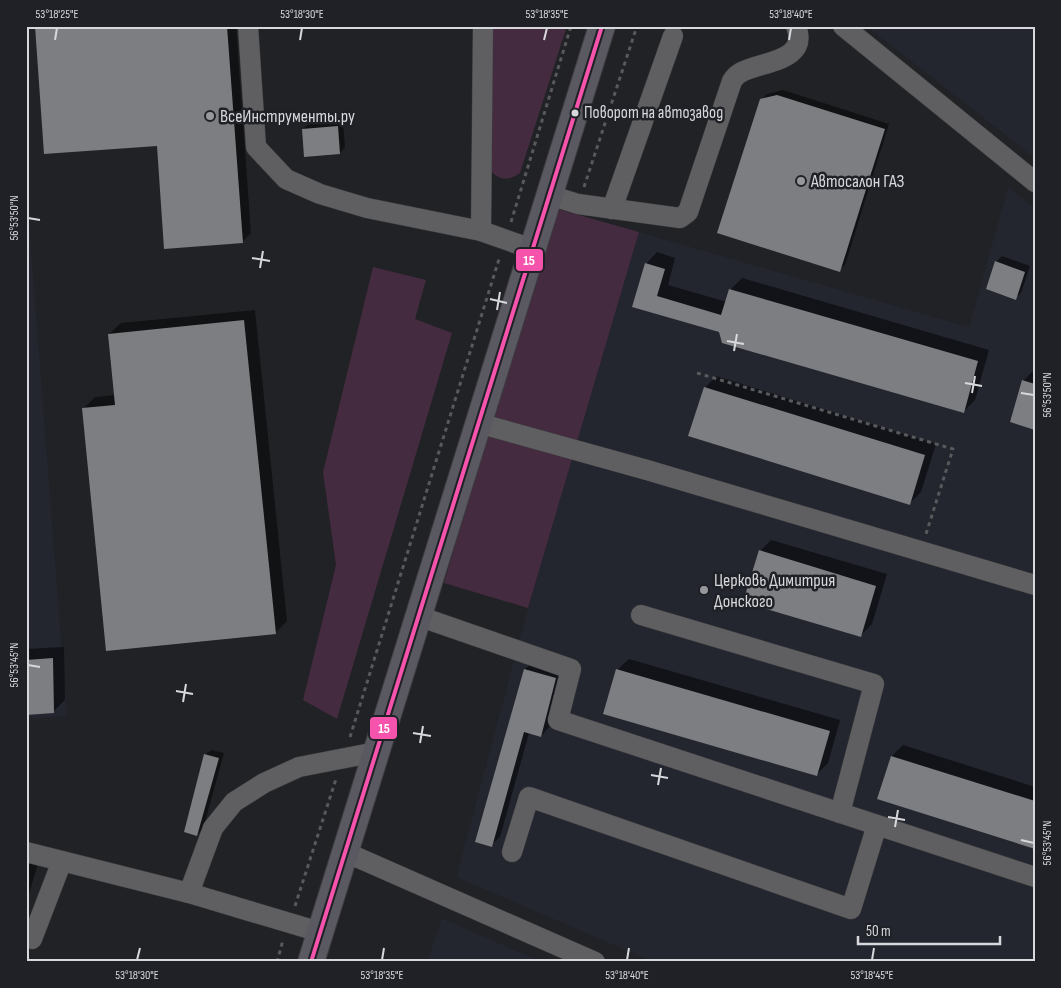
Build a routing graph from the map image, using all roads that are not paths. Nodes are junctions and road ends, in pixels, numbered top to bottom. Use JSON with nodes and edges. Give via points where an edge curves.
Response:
{"nodes":[{"id":1,"x":248,"y":26,"type":"edge"},
{"id":2,"x":483,"y":26,"type":"edge"},
{"id":3,"x":602,"y":26,"type":"edge"},
{"id":4,"x":796,"y":26,"type":"edge"},
{"id":5,"x":843,"y":26,"type":"edge"},
{"id":6,"x":673,"y":36,"type":"dead end"},
{"id":7,"x":1035,"y":182,"type":"edge"},
{"id":8,"x":549,"y":195,"type":"junction"},
{"id":9,"x":612,"y":209,"type":"junction"},
{"id":10,"x":480,"y":231,"type":"junction"},
{"id":11,"x":532,"y":249,"type":"junction"},
{"id":12,"x":478,"y":423,"type":"junction"},
{"id":13,"x":1035,"y":585,"type":"edge"},
{"id":14,"x":641,"y":615,"type":"dead end"},
{"id":15,"x":418,"y":616,"type":"junction"},
{"id":16,"x":376,"y":752,"type":"junction"},
{"id":17,"x":840,"y":813,"type":"junction"},
{"id":18,"x":877,"y":825,"type":"junction"},
{"id":19,"x":26,"y":852,"type":"edge"},
{"id":20,"x":345,"y":852,"type":"junction"},
{"id":21,"x":512,"y":852,"type":"dead end"},
{"id":22,"x":62,"y":861,"type":"junction"},
{"id":23,"x":1035,"y":877,"type":"edge"},
{"id":24,"x":189,"y":893,"type":"junction"},
{"id":25,"x":320,"y":932,"type":"junction"},
{"id":26,"x":32,"y":939,"type":"dead end"},
{"id":27,"x":311,"y":962,"type":"edge"},
{"id":28,"x":595,"y":962,"type":"edge"}],
"edges":[{"from":1,"to":10,"type":"street","via":[[256,147],[286,179],[320,194],[367,208]]},
{"from":2,"to":10,"type":"street"},
{"from":3,"to":8,"type":"main road"},
{"from":4,"to":9,"type":"street","via":[[798,43],[787,57],[738,73],[732,81],[688,212],[680,218]]},
{"from":5,"to":7,"type":"street"},
{"from":6,"to":9,"type":"street"},
{"from":8,"to":9,"type":"street"},
{"from":8,"to":11,"type":"main road"},
{"from":10,"to":11,"type":"street"},
{"from":11,"to":12,"type":"main road"},
{"from":12,"to":13,"type":"street"},
{"from":12,"to":15,"type":"main road"},
{"from":14,"to":17,"type":"street","via":[[874,684]]},
{"from":15,"to":16,"type":"main road"},
{"from":15,"to":17,"type":"street","via":[[571,669],[558,720]]},
{"from":16,"to":20,"type":"main road"},
{"from":16,"to":24,"type":"street","via":[[298,767],[234,802],[213,828]]},
{"from":17,"to":18,"type":"street"},
{"from":18,"to":21,"type":"street","via":[[851,909],[529,797]]},
{"from":18,"to":23,"type":"street"},
{"from":19,"to":22,"type":"street"},
{"from":20,"to":25,"type":"main road"},
{"from":20,"to":28,"type":"street"},
{"from":22,"to":24,"type":"street"},
{"from":22,"to":26,"type":"street"},
{"from":24,"to":25,"type":"street"},
{"from":25,"to":27,"type":"main road"}]}
